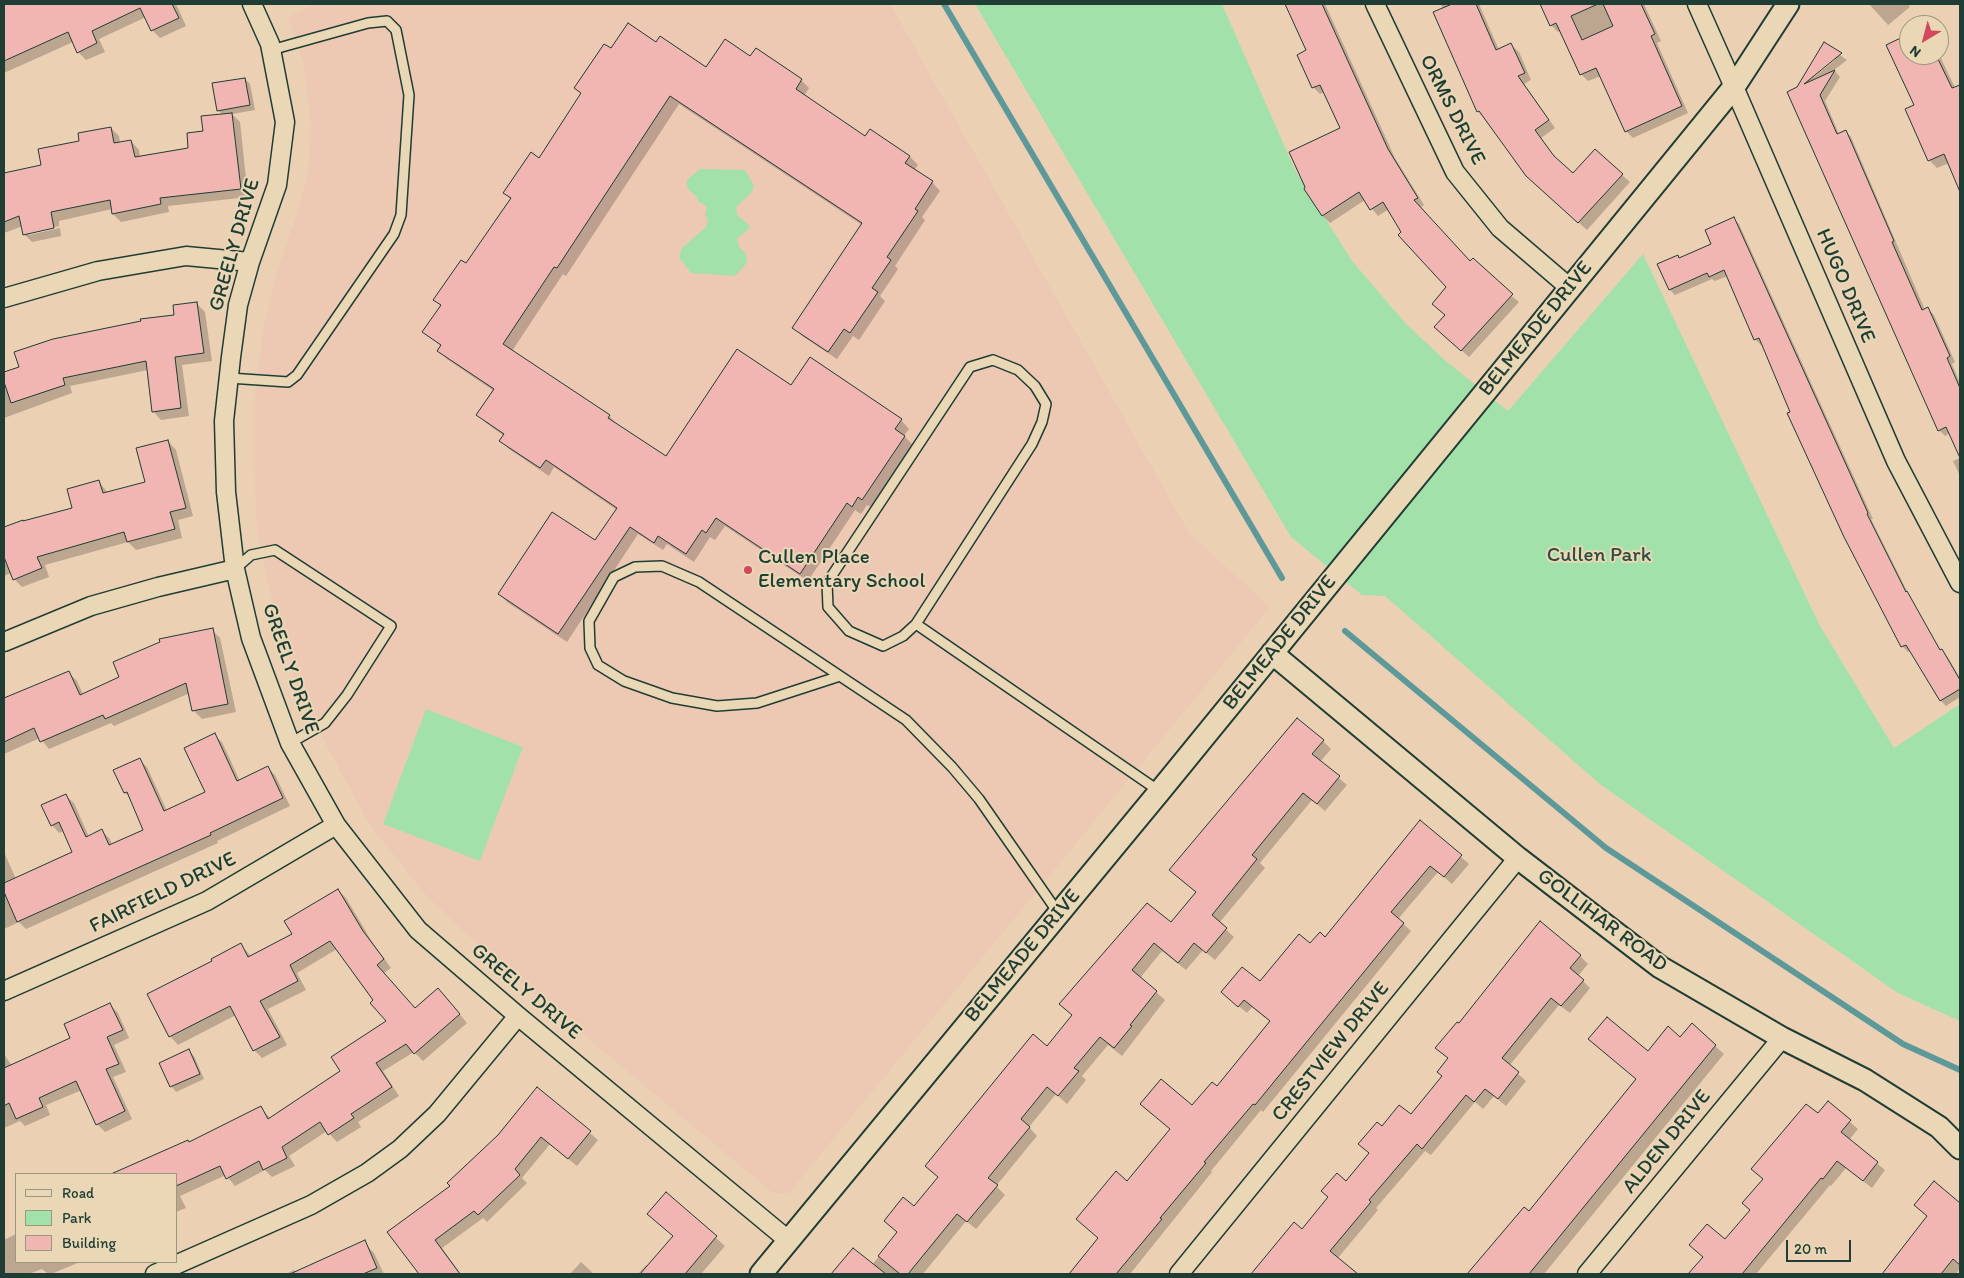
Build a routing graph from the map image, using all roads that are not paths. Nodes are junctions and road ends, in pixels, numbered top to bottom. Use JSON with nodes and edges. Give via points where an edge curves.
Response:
{"nodes":[{"id":1,"x":252,"y":4,"type":"edge"},
{"id":2,"x":1375,"y":4,"type":"edge"},
{"id":3,"x":1697,"y":4,"type":"edge"},
{"id":4,"x":1788,"y":4,"type":"edge"},
{"id":5,"x":271,"y":50,"type":"junction"},
{"id":6,"x":1734,"y":87,"type":"junction"},
{"id":7,"x":250,"y":262,"type":"junction"},
{"id":8,"x":1570,"y":288,"type":"junction"},
{"id":9,"x":4,"y":298,"type":"edge"},
{"id":10,"x":229,"y":378,"type":"junction"},
{"id":11,"x":234,"y":569,"type":"junction"},
{"id":12,"x":1960,"y":583,"type":"edge"},
{"id":13,"x":916,"y":624,"type":"junction"},
{"id":14,"x":4,"y":642,"type":"edge"},
{"id":15,"x":1272,"y":653,"type":"junction"},
{"id":16,"x":840,"y":676,"type":"junction"},
{"id":17,"x":290,"y":743,"type":"junction"},
{"id":18,"x":1160,"y":792,"type":"junction"},
{"id":19,"x":336,"y":825,"type":"junction"},
{"id":20,"x":1518,"y":858,"type":"junction"},
{"id":21,"x":1059,"y":914,"type":"junction"},
{"id":22,"x":4,"y":991,"type":"edge"},
{"id":23,"x":518,"y":1016,"type":"junction"},
{"id":24,"x":1782,"y":1038,"type":"junction"},
{"id":25,"x":1960,"y":1148,"type":"edge"},
{"id":26,"x":788,"y":1240,"type":"junction"},
{"id":27,"x":156,"y":1274,"type":"edge"},
{"id":28,"x":761,"y":1274,"type":"edge"},
{"id":29,"x":1179,"y":1274,"type":"edge"},
{"id":30,"x":1587,"y":1274,"type":"edge"}],
"edges":[{"from":1,"to":5,"type":"street","name":"GREELY DRIVE"},
{"from":2,"to":8,"type":"street","name":"ORMS DRIVE","via":[[1455,172],[1500,228]]},
{"from":3,"to":6,"type":"street","name":"HUGO DRIVE"},
{"from":4,"to":6,"type":"street","name":"BELMEADE DRIVE"},
{"from":5,"to":7,"type":"street","name":"GREELY DRIVE","via":[[285,122],[277,185]]},
{"from":5,"to":10,"type":"lane","via":[[368,23],[388,22],[396,30],[409,95],[401,215],[394,234],[297,375],[288,382]]},
{"from":6,"to":8,"type":"street","name":"BELMEADE DRIVE"},
{"from":6,"to":12,"type":"street","name":"HUGO DRIVE","via":[[1896,461]]},
{"from":7,"to":9,"type":"street","via":[[186,256],[98,271]]},
{"from":7,"to":10,"type":"street","name":"GREELY DRIVE","via":[[238,305]]},
{"from":8,"to":15,"type":"street","name":"BELMEADE DRIVE"},
{"from":10,"to":11,"type":"street","name":"GREELY DRIVE","via":[[224,421],[226,492]]},
{"from":11,"to":14,"type":"street","via":[[91,606]]},
{"from":11,"to":17,"type":"street","name":"GREELY DRIVE","via":[[251,638]]},
{"from":11,"to":17,"type":"lane","via":[[251,556],[275,550],[392,626],[325,723]]},
{"from":13,"to":13,"type":"lane","via":[[1032,444],[1042,422],[1046,404],[1035,386],[1018,370],[993,360],[970,367],[827,583],[828,607],[849,631],[883,646],[903,636]]},
{"from":13,"to":18,"type":"lane"},
{"from":15,"to":18,"type":"street","name":"BELMEADE DRIVE"},
{"from":15,"to":20,"type":"street","name":"GOLLIHAR ROAD"},
{"from":16,"to":16,"type":"lane","via":[[699,582],[662,566],[635,567],[614,577],[589,620],[590,648],[598,665],[624,681],[672,698],[717,706],[757,704]]},
{"from":16,"to":21,"type":"lane","via":[[906,720],[952,767],[979,799]]},
{"from":17,"to":19,"type":"street","name":"GREELY DRIVE"},
{"from":18,"to":21,"type":"street","name":"BELMEADE DRIVE"},
{"from":19,"to":22,"type":"street","name":"FAIRFIELD DRIVE","via":[[207,901]]},
{"from":19,"to":23,"type":"street","name":"GREELY DRIVE","via":[[418,930]]},
{"from":20,"to":24,"type":"street","name":"GOLLIHAR ROAD","via":[[1660,967]]},
{"from":20,"to":29,"type":"street","name":"CRESTVIEW DRIVE"},
{"from":21,"to":26,"type":"street","name":"BELMEADE DRIVE"},
{"from":23,"to":26,"type":"street","name":"GREELY DRIVE"},
{"from":23,"to":27,"type":"street","via":[[437,1114],[400,1149],[368,1173],[311,1205]]},
{"from":24,"to":25,"type":"street","name":"GOLLIHAR ROAD","via":[[1865,1080],[1938,1127]]},
{"from":24,"to":30,"type":"street","name":"ALDEN DRIVE"},
{"from":26,"to":28,"type":"street","name":"BELMEADE DRIVE"}]}
